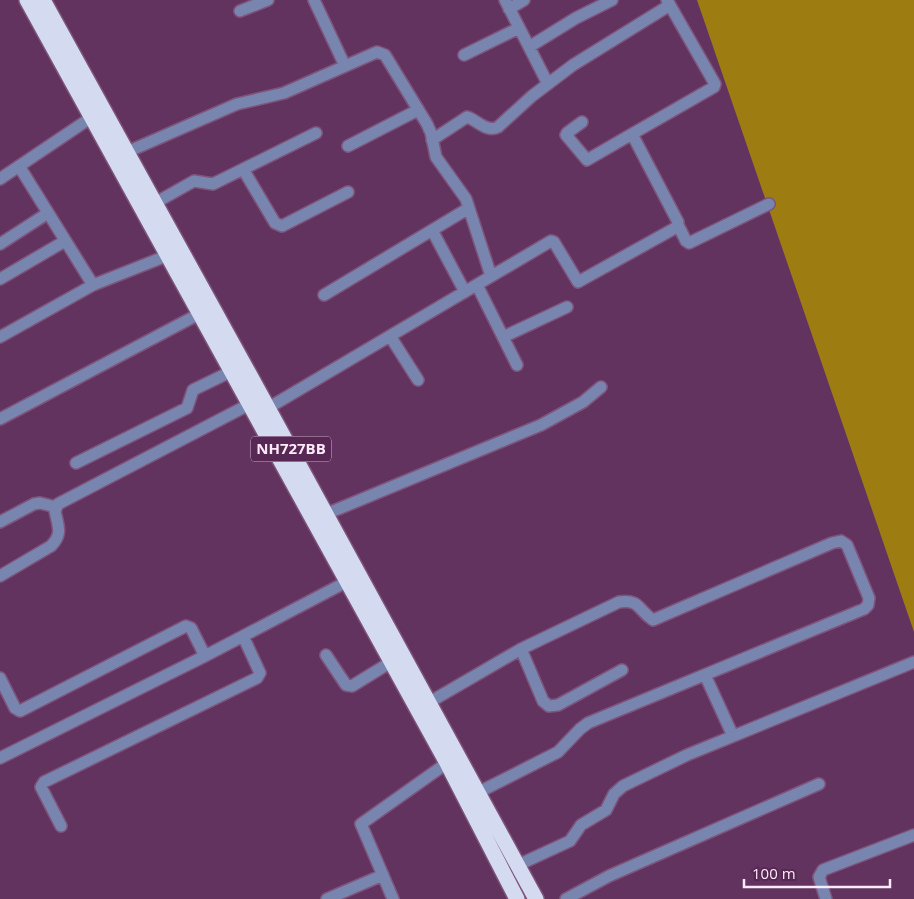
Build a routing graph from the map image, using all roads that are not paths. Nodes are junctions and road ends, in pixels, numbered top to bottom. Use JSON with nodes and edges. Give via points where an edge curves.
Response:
{"nodes":[{"id":1,"x":27,"y":0,"type":"edge"},
{"id":2,"x":43,"y":0,"type":"edge"},
{"id":3,"x":268,"y":0,"type":"edge"},
{"id":4,"x":314,"y":0,"type":"edge"},
{"id":5,"x":524,"y":0,"type":"edge"},
{"id":6,"x":612,"y":0,"type":"edge"},
{"id":7,"x":669,"y":3,"type":"edge"},
{"id":8,"x":507,"y":4,"type":"edge"},
{"id":9,"x":240,"y":12,"type":"dead end"},
{"id":10,"x":519,"y":28,"type":"junction"},
{"id":11,"x":530,"y":48,"type":"junction"},
{"id":12,"x":464,"y":54,"type":"dead end"},
{"id":13,"x":345,"y":66,"type":"junction"},
{"id":14,"x":548,"y":84,"type":"junction"},
{"id":15,"x":418,"y":110,"type":"junction"},
{"id":16,"x":92,"y":117,"type":"junction"},
{"id":17,"x":582,"y":122,"type":"dead end"},
{"id":18,"x":316,"y":134,"type":"dead end"},
{"id":19,"x":632,"y":134,"type":"junction"},
{"id":20,"x":432,"y":140,"type":"junction"},
{"id":21,"x":348,"y":146,"type":"dead end"},
{"id":22,"x":127,"y":152,"type":"junction"},
{"id":23,"x":19,"y":166,"type":"junction"},
{"id":24,"x":244,"y":169,"type":"junction"},
{"id":25,"x":2,"y":174,"type":"edge"},
{"id":26,"x":348,"y":192,"type":"dead end"},
{"id":27,"x":155,"y":202,"type":"junction"},
{"id":28,"x":769,"y":204,"type":"dead end"},
{"id":29,"x":469,"y":208,"type":"junction"},
{"id":30,"x":48,"y":213,"type":"junction"},
{"id":31,"x":678,"y":225,"type":"junction"},
{"id":32,"x":432,"y":230,"type":"junction"},
{"id":33,"x":65,"y":241,"type":"junction"},
{"id":34,"x":0,"y":244,"type":"edge"},
{"id":35,"x":168,"y":255,"type":"junction"},
{"id":36,"x":491,"y":276,"type":"junction"},
{"id":37,"x":0,"y":280,"type":"edge"},
{"id":38,"x":93,"y":285,"type":"junction"},
{"id":39,"x":477,"y":285,"type":"junction"},
{"id":40,"x":465,"y":292,"type":"junction"},
{"id":41,"x":324,"y":295,"type":"dead end"},
{"id":42,"x":567,"y":307,"type":"dead end"},
{"id":43,"x":201,"y":313,"type":"junction"},
{"id":44,"x":390,"y":336,"type":"junction"},
{"id":45,"x":0,"y":337,"type":"edge"},
{"id":46,"x":503,"y":337,"type":"junction"},
{"id":47,"x":517,"y":365,"type":"dead end"},
{"id":48,"x":232,"y":371,"type":"junction"},
{"id":49,"x":418,"y":380,"type":"dead end"},
{"id":50,"x":601,"y":387,"type":"dead end"},
{"id":51,"x":250,"y":404,"type":"junction"},
{"id":52,"x":268,"y":408,"type":"junction"},
{"id":53,"x":0,"y":419,"type":"edge"},
{"id":54,"x":76,"y":463,"type":"dead end"},
{"id":55,"x":56,"y":507,"type":"junction"},
{"id":56,"x":326,"y":514,"type":"junction"},
{"id":57,"x":0,"y":522,"type":"edge"},
{"id":58,"x":0,"y":576,"type":"edge"},
{"id":59,"x":353,"y":578,"type":"junction"},
{"id":60,"x":243,"y":636,"type":"junction"},
{"id":61,"x":521,"y":649,"type":"junction"},
{"id":62,"x":326,"y":655,"type":"dead end"},
{"id":63,"x":205,"y":656,"type":"junction"},
{"id":64,"x":391,"y":662,"type":"junction"},
{"id":65,"x":914,"y":662,"type":"edge"},
{"id":66,"x":622,"y":670,"type":"dead end"},
{"id":67,"x":705,"y":675,"type":"junction"},
{"id":68,"x":0,"y":678,"type":"edge"},
{"id":69,"x":428,"y":703,"type":"junction"},
{"id":70,"x":734,"y":736,"type":"junction"},
{"id":71,"x":0,"y":758,"type":"edge"},
{"id":72,"x":447,"y":763,"type":"junction"},
{"id":73,"x":819,"y":784,"type":"dead end"},
{"id":74,"x":479,"y":792,"type":"junction"},
{"id":75,"x":61,"y":826,"type":"dead end"},
{"id":76,"x":914,"y":835,"type":"edge"},
{"id":77,"x":518,"y":865,"type":"junction"},
{"id":78,"x":383,"y":875,"type":"junction"},
{"id":79,"x":327,"y":899,"type":"edge"},
{"id":80,"x":393,"y":899,"type":"edge"},
{"id":81,"x":517,"y":899,"type":"edge"},
{"id":82,"x":536,"y":899,"type":"edge"},
{"id":83,"x":566,"y":899,"type":"edge"},
{"id":84,"x":826,"y":899,"type":"edge"}],
"edges":[{"from":1,"to":16,"type":"highway","number":"NH727BB"},
{"from":2,"to":22,"type":"highway","number":"NH727BB"},
{"from":3,"to":9,"type":"street"},
{"from":4,"to":13,"type":"street"},
{"from":5,"to":8,"type":"street"},
{"from":6,"to":11,"type":"street","via":[[576,18]]},
{"from":7,"to":14,"type":"street"},
{"from":7,"to":19,"type":"street","via":[[715,84]]},
{"from":8,"to":10,"type":"street"},
{"from":10,"to":11,"type":"street"},
{"from":10,"to":12,"type":"street"},
{"from":11,"to":14,"type":"street"},
{"from":13,"to":15,"type":"street","via":[[377,52],[385,55]]},
{"from":13,"to":22,"type":"street","via":[[284,93],[237,104]]},
{"from":14,"to":20,"type":"street","via":[[494,130],[467,117]]},
{"from":15,"to":20,"type":"street"},
{"from":15,"to":21,"type":"street"},
{"from":16,"to":23,"type":"street"},
{"from":16,"to":35,"type":"highway","number":"NH727BB"},
{"from":17,"to":19,"type":"street","via":[[566,134],[586,160]]},
{"from":18,"to":24,"type":"street"},
{"from":19,"to":31,"type":"street"},
{"from":20,"to":29,"type":"street","via":[[436,157],[462,190]]},
{"from":22,"to":27,"type":"highway","number":"NH727BB"},
{"from":23,"to":25,"type":"street"},
{"from":23,"to":30,"type":"street"},
{"from":24,"to":26,"type":"street","via":[[275,223],[282,226]]},
{"from":24,"to":27,"type":"street","via":[[213,184],[194,181]]},
{"from":27,"to":52,"type":"highway","number":"NH727BB"},
{"from":28,"to":31,"type":"street","via":[[690,243]]},
{"from":29,"to":32,"type":"street"},
{"from":29,"to":36,"type":"street"},
{"from":30,"to":33,"type":"street"},
{"from":30,"to":34,"type":"street"},
{"from":31,"to":36,"type":"street","via":[[581,281],[576,280],[552,241]]},
{"from":32,"to":40,"type":"street"},
{"from":32,"to":41,"type":"street"},
{"from":33,"to":37,"type":"street"},
{"from":33,"to":38,"type":"street"},
{"from":35,"to":38,"type":"street"},
{"from":35,"to":43,"type":"highway","number":"NH727BB"},
{"from":36,"to":39,"type":"street"},
{"from":38,"to":45,"type":"street"},
{"from":39,"to":40,"type":"street"},
{"from":39,"to":46,"type":"street"},
{"from":40,"to":44,"type":"street"},
{"from":42,"to":46,"type":"street"},
{"from":43,"to":48,"type":"highway","number":"NH727BB"},
{"from":43,"to":53,"type":"street"},
{"from":44,"to":49,"type":"street"},
{"from":44,"to":52,"type":"street"},
{"from":46,"to":47,"type":"street"},
{"from":48,"to":51,"type":"highway","number":"NH727BB"},
{"from":48,"to":54,"type":"street","via":[[193,390],[186,408]]},
{"from":50,"to":56,"type":"street","via":[[583,402],[540,425]]},
{"from":51,"to":55,"type":"street"},
{"from":51,"to":59,"type":"highway","number":"NH727BB"},
{"from":52,"to":56,"type":"highway","number":"NH727BB"},
{"from":55,"to":57,"type":"street","via":[[34,504]]},
{"from":55,"to":58,"type":"street","via":[[57,540]]},
{"from":56,"to":59,"type":"highway","number":"NH727BB"},
{"from":59,"to":60,"type":"street"},
{"from":59,"to":64,"type":"highway","number":"NH727BB"},
{"from":59,"to":69,"type":"highway","number":"NH727BB"},
{"from":60,"to":63,"type":"street"},
{"from":60,"to":75,"type":"street","via":[[260,673],[257,678],[44,782],[41,787]]},
{"from":61,"to":66,"type":"street","via":[[543,701],[549,706],[558,705]]},
{"from":61,"to":67,"type":"street","via":[[619,602],[637,604],[653,620],[832,544],[841,541],[847,545],[869,598],[864,609]]},
{"from":61,"to":69,"type":"street"},
{"from":62,"to":64,"type":"street","via":[[348,686]]},
{"from":63,"to":68,"type":"street","via":[[191,628],[186,626],[20,711],[14,708]]},
{"from":63,"to":71,"type":"street"},
{"from":64,"to":72,"type":"highway","number":"NH727BB"},
{"from":65,"to":70,"type":"street"},
{"from":67,"to":70,"type":"street"},
{"from":67,"to":74,"type":"street","via":[[588,723],[558,752]]},
{"from":69,"to":74,"type":"highway","number":"NH727BB"},
{"from":70,"to":77,"type":"street","via":[[623,786],[614,794],[606,810],[581,825],[570,841]]},
{"from":72,"to":78,"type":"street","via":[[361,824]]},
{"from":72,"to":81,"type":"highway","number":"NH727BB"},
{"from":73,"to":83,"type":"street","via":[[609,876]]},
{"from":74,"to":77,"type":"highway","number":"NH727BB"},
{"from":76,"to":84,"type":"street","via":[[823,870],[819,877]]},
{"from":77,"to":82,"type":"highway","number":"NH727BB"},
{"from":78,"to":79,"type":"street"},
{"from":78,"to":80,"type":"street"}]}
